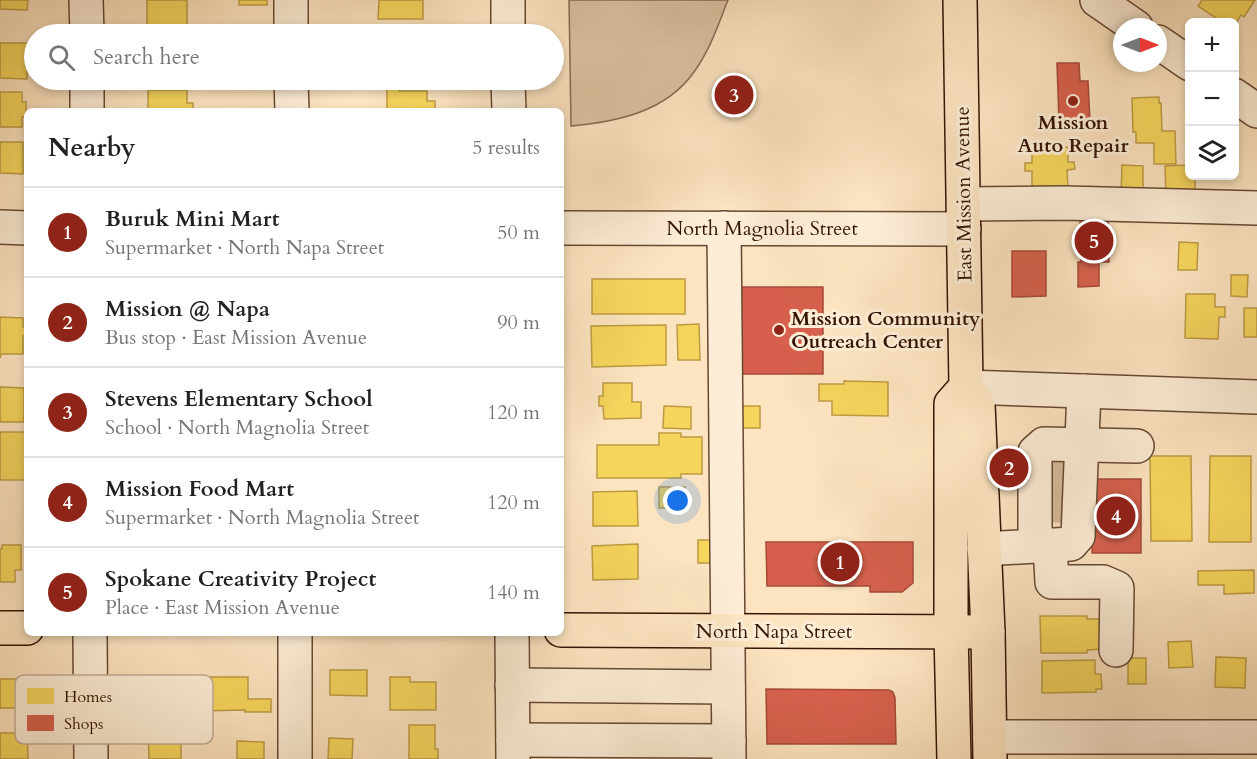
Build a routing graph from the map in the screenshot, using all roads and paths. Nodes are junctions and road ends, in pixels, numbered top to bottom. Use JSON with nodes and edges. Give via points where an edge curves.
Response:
{"nodes":[{"id":1,"x":86,"y":0,"type":"edge"},
{"id":2,"x":291,"y":0,"type":"edge"},
{"id":3,"x":508,"y":0,"type":"edge"},
{"id":4,"x":960,"y":0,"type":"edge"},
{"id":5,"x":1097,"y":0,"type":"edge"},
{"id":6,"x":1123,"y":18,"type":"edge"},
{"id":7,"x":87,"y":24,"type":"edge"},
{"id":8,"x":291,"y":24,"type":"edge"},
{"id":9,"x":508,"y":24,"type":"edge"},
{"id":10,"x":1167,"y":48,"type":"edge"},
{"id":11,"x":1185,"y":61,"type":"edge"},
{"id":12,"x":87,"y":90,"type":"edge"},
{"id":13,"x":291,"y":90,"type":"edge"},
{"id":14,"x":508,"y":90,"type":"edge"},
{"id":15,"x":1239,"y":98,"type":"edge"},
{"id":16,"x":87,"y":108,"type":"edge"},
{"id":17,"x":292,"y":108,"type":"edge"},
{"id":18,"x":509,"y":108,"type":"edge"},
{"id":19,"x":1257,"y":111,"type":"edge"},
{"id":20,"x":1257,"y":208,"type":"edge"},
{"id":21,"x":964,"y":216,"type":"junction"},
{"id":22,"x":0,"y":227,"type":"edge"},
{"id":23,"x":24,"y":228,"type":"edge"},
{"id":24,"x":564,"y":228,"type":"edge"},
{"id":25,"x":724,"y":228,"type":"junction"},
{"id":26,"x":966,"y":387,"type":"junction"},
{"id":27,"x":1084,"y":391,"type":"junction"},
{"id":28,"x":1257,"y":397,"type":"edge"},
{"id":29,"x":1081,"y":445,"type":"junction"},
{"id":30,"x":1137,"y":446,"type":"dead end"},
{"id":31,"x":1058,"y":492,"type":"junction"},
{"id":32,"x":1043,"y":545,"type":"junction"},
{"id":33,"x":984,"y":549,"type":"junction"},
{"id":34,"x":0,"y":628,"type":"edge"},
{"id":35,"x":24,"y":628,"type":"edge"},
{"id":36,"x":564,"y":630,"type":"edge"},
{"id":37,"x":728,"y":631,"type":"junction"},
{"id":38,"x":951,"y":632,"type":"junction"},
{"id":39,"x":988,"y":632,"type":"junction"},
{"id":40,"x":90,"y":636,"type":"edge"},
{"id":41,"x":295,"y":636,"type":"edge"},
{"id":42,"x":512,"y":636,"type":"edge"},
{"id":43,"x":1116,"y":650,"type":"dead end"},
{"id":44,"x":90,"y":675,"type":"edge"},
{"id":45,"x":512,"y":685,"type":"junction"},
{"id":46,"x":728,"y":687,"type":"junction"},
{"id":47,"x":1257,"y":737,"type":"edge"},
{"id":48,"x":91,"y":744,"type":"edge"},
{"id":49,"x":990,"y":748,"type":"edge"},
{"id":50,"x":513,"y":750,"type":"edge"},
{"id":51,"x":729,"y":750,"type":"edge"},
{"id":52,"x":91,"y":759,"type":"edge"},
{"id":53,"x":295,"y":759,"type":"edge"},
{"id":54,"x":954,"y":759,"type":"edge"}],
"edges":[{"from":1,"to":7,"type":"street"},
{"from":2,"to":8,"type":"street"},
{"from":3,"to":9,"type":"street"},
{"from":4,"to":21,"type":"main road","name":"East Mission Avenue"},
{"from":5,"to":6,"type":"street"},
{"from":10,"to":11,"type":"street"},
{"from":12,"to":16,"type":"street"},
{"from":13,"to":17,"type":"street"},
{"from":14,"to":18,"type":"street"},
{"from":15,"to":19,"type":"street"},
{"from":20,"to":21,"type":"street","name":"North Magnolia Street","via":[[1075,203]]},
{"from":21,"to":25,"type":"street","name":"North Magnolia Street"},
{"from":21,"to":26,"type":"main road","name":"East Mission Avenue"},
{"from":22,"to":23,"type":"street"},
{"from":24,"to":25,"type":"street","name":"North Magnolia Street"},
{"from":25,"to":37,"type":"street"},
{"from":26,"to":27,"type":"street"},
{"from":26,"to":33,"type":"main road","name":"East Mission Avenue","via":[[978,404]]},
{"from":26,"to":38,"type":"main road","via":[[951,404]]},
{"from":27,"to":28,"type":"street"},
{"from":27,"to":29,"type":"street"},
{"from":29,"to":30,"type":"street"},
{"from":29,"to":31,"type":"street"},
{"from":29,"to":31,"type":"street","via":[[1044,444],[1035,452]]},
{"from":31,"to":32,"type":"street"},
{"from":31,"to":32,"type":"street","via":[[1078,536],[1071,544]]},
{"from":32,"to":33,"type":"street"},
{"from":32,"to":43,"type":"street","via":[[1052,582],[1103,582],[1117,588]]},
{"from":33,"to":39,"type":"main road","name":"East Mission Avenue"},
{"from":34,"to":35,"type":"main road"},
{"from":36,"to":37,"type":"main road","name":"North Napa Street"},
{"from":37,"to":38,"type":"main road","name":"North Napa Street"},
{"from":37,"to":46,"type":"street"},
{"from":38,"to":39,"type":"main road","name":"North Napa Street"},
{"from":38,"to":54,"type":"main road"},
{"from":39,"to":49,"type":"main road","name":"East Mission Avenue"},
{"from":40,"to":44,"type":"street"},
{"from":41,"to":53,"type":"street"},
{"from":42,"to":45,"type":"street"},
{"from":45,"to":46,"type":"street"},
{"from":45,"to":50,"type":"street"},
{"from":46,"to":51,"type":"street"},
{"from":47,"to":49,"type":"street"},
{"from":48,"to":52,"type":"street"},
{"from":50,"to":51,"type":"street"}]}
